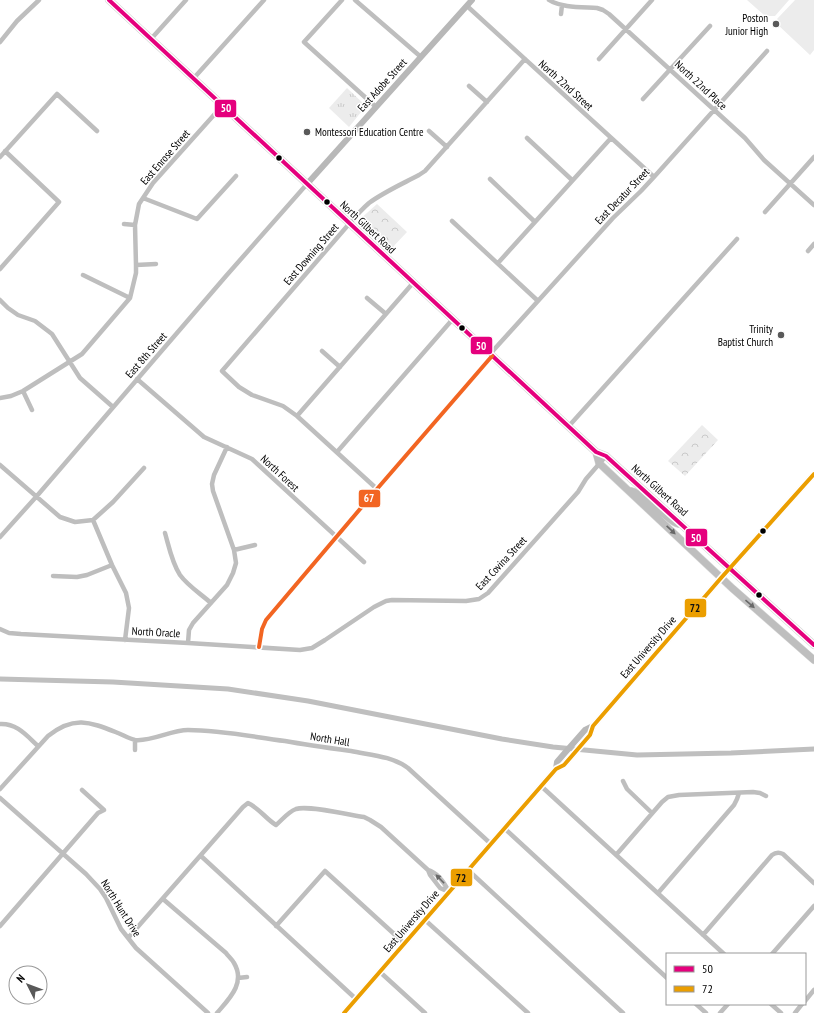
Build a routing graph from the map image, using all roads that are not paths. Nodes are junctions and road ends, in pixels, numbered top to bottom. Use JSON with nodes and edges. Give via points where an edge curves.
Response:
{"nodes":[{"id":1,"x":39,"y":0,"type":"edge"},
{"id":2,"x":109,"y":0,"type":"edge"},
{"id":3,"x":186,"y":0,"type":"edge"},
{"id":4,"x":264,"y":0,"type":"edge"},
{"id":5,"x":342,"y":0,"type":"edge"},
{"id":6,"x":355,"y":0,"type":"edge"},
{"id":7,"x":472,"y":0,"type":"edge"},
{"id":8,"x":549,"y":0,"type":"edge"},
{"id":9,"x":571,"y":0,"type":"edge"},
{"id":10,"x":652,"y":0,"type":"edge"},
{"id":11,"x":562,"y":5,"type":"junction"},
{"id":12,"x":467,"y":6,"type":"junction"},
{"id":13,"x":570,"y":6,"type":"junction"},
{"id":14,"x":561,"y":14,"type":"dead end"},
{"id":15,"x":710,"y":26,"type":"dead end"},
{"id":16,"x":626,"y":29,"type":"junction"},
{"id":17,"x":151,"y":39,"type":"junction"},
{"id":18,"x":0,"y":42,"type":"edge"},
{"id":19,"x":767,"y":51,"type":"dead end"},
{"id":20,"x":420,"y":58,"type":"junction"},
{"id":21,"x":525,"y":59,"type":"junction"},
{"id":22,"x":599,"y":59,"type":"dead end"},
{"id":23,"x":670,"y":69,"type":"junction"},
{"id":24,"x":194,"y":79,"type":"junction"},
{"id":25,"x":469,"y":86,"type":"dead end"},
{"id":26,"x":644,"y":98,"type":"dead end"},
{"id":27,"x":487,"y":102,"type":"junction"},
{"id":28,"x":222,"y":106,"type":"junction"},
{"id":29,"x":376,"y":107,"type":"junction"},
{"id":30,"x":714,"y":110,"type":"junction"},
{"id":31,"x":97,"y":131,"type":"dead end"},
{"id":32,"x":429,"y":131,"type":"dead end"},
{"id":33,"x":527,"y":138,"type":"dead end"},
{"id":34,"x":610,"y":138,"type":"junction"},
{"id":35,"x":446,"y":147,"type":"junction"},
{"id":36,"x":5,"y":152,"type":"junction"},
{"id":37,"x":0,"y":157,"type":"edge"},
{"id":38,"x":814,"y":157,"type":"edge"},
{"id":39,"x":236,"y":176,"type":"dead end"},
{"id":40,"x":654,"y":177,"type":"junction"},
{"id":41,"x":490,"y":179,"type":"dead end"},
{"id":42,"x":572,"y":180,"type":"junction"},
{"id":43,"x":790,"y":183,"type":"junction"},
{"id":44,"x":307,"y":184,"type":"junction"},
{"id":45,"x":143,"y":198,"type":"junction"},
{"id":46,"x":814,"y":205,"type":"edge"},
{"id":47,"x":765,"y":212,"type":"dead end"},
{"id":48,"x":452,"y":221,"type":"dead end"},
{"id":49,"x":535,"y":222,"type":"junction"},
{"id":50,"x":124,"y":224,"type":"dead end"},
{"id":51,"x":349,"y":224,"type":"junction"},
{"id":52,"x":135,"y":225,"type":"junction"},
{"id":53,"x":737,"y":239,"type":"dead end"},
{"id":54,"x":814,"y":244,"type":"edge"},
{"id":55,"x":808,"y":251,"type":"dead end"},
{"id":56,"x":498,"y":263,"type":"junction"},
{"id":57,"x":156,"y":264,"type":"dead end"},
{"id":58,"x":136,"y":265,"type":"junction"},
{"id":59,"x":0,"y":269,"type":"edge"},
{"id":60,"x":83,"y":275,"type":"dead end"},
{"id":61,"x":413,"y":283,"type":"junction"},
{"id":62,"x":130,"y":298,"type":"junction"},
{"id":63,"x":368,"y":298,"type":"dead end"},
{"id":64,"x":0,"y":300,"type":"edge"},
{"id":65,"x":538,"y":301,"type":"junction"},
{"id":66,"x":386,"y":314,"type":"junction"},
{"id":67,"x":452,"y":320,"type":"junction"},
{"id":68,"x":322,"y":351,"type":"dead end"},
{"id":69,"x":491,"y":355,"type":"junction"},
{"id":70,"x":70,"y":362,"type":"junction"},
{"id":71,"x":340,"y":367,"type":"junction"},
{"id":72,"x":137,"y":380,"type":"junction"},
{"id":73,"x":23,"y":391,"type":"junction"},
{"id":74,"x":0,"y":398,"type":"edge"},
{"id":75,"x":113,"y":407,"type":"junction"},
{"id":76,"x":32,"y":410,"type":"dead end"},
{"id":77,"x":297,"y":416,"type":"junction"},
{"id":78,"x":568,"y":427,"type":"junction"},
{"id":79,"x":226,"y":447,"type":"junction"},
{"id":80,"x":337,"y":452,"type":"junction"},
{"id":81,"x":596,"y":452,"type":"junction"},
{"id":82,"x":606,"y":456,"type":"junction"},
{"id":83,"x":599,"y":463,"type":"junction"},
{"id":84,"x":0,"y":465,"type":"edge"},
{"id":85,"x":144,"y":468,"type":"dead end"},
{"id":86,"x":814,"y":474,"type":"edge"},
{"id":87,"x":377,"y":488,"type":"junction"},
{"id":88,"x":629,"y":491,"type":"junction"},
{"id":89,"x":36,"y":497,"type":"junction"},
{"id":90,"x":659,"y":504,"type":"junction"},
{"id":91,"x":652,"y":512,"type":"junction"},
{"id":92,"x":93,"y":520,"type":"junction"},
{"id":93,"x":683,"y":525,"type":"junction"},
{"id":94,"x":165,"y":533,"type":"dead end"},
{"id":95,"x":0,"y":537,"type":"edge"},
{"id":96,"x":336,"y":538,"type":"junction"},
{"id":97,"x":256,"y":545,"type":"dead end"},
{"id":98,"x":234,"y":550,"type":"junction"},
{"id":99,"x":364,"y":562,"type":"dead end"},
{"id":100,"x":112,"y":565,"type":"junction"},
{"id":101,"x":730,"y":568,"type":"junction"},
{"id":102,"x":53,"y":576,"type":"dead end"},
{"id":103,"x":721,"y":578,"type":"junction"},
{"id":104,"x":211,"y":603,"type":"junction"},
{"id":105,"x":792,"y":625,"type":"junction"},
{"id":106,"x":0,"y":629,"type":"edge"},
{"id":107,"x":784,"y":634,"type":"junction"},
{"id":108,"x":125,"y":640,"type":"junction"},
{"id":109,"x":188,"y":643,"type":"junction"},
{"id":110,"x":814,"y":645,"type":"edge"},
{"id":111,"x":260,"y":647,"type":"junction"},
{"id":112,"x":312,"y":648,"type":"joint"},
{"id":113,"x":814,"y":660,"type":"edge"},
{"id":114,"x":0,"y":724,"type":"edge"},
{"id":115,"x":593,"y":726,"type":"junction"},
{"id":116,"x":135,"y":740,"type":"junction"},
{"id":117,"x":38,"y":746,"type":"junction"},
{"id":118,"x":135,"y":750,"type":"dead end"},
{"id":119,"x":556,"y":769,"type":"junction"},
{"id":120,"x":624,"y":781,"type":"dead end"},
{"id":121,"x":541,"y":786,"type":"junction"},
{"id":122,"x":0,"y":789,"type":"edge"},
{"id":123,"x":82,"y":790,"type":"dead end"},
{"id":124,"x":739,"y":792,"type":"junction"},
{"id":125,"x":766,"y":796,"type":"dead end"},
{"id":126,"x":0,"y":798,"type":"edge"},
{"id":127,"x":652,"y":813,"type":"junction"},
{"id":128,"x":504,"y":828,"type":"junction"},
{"id":129,"x":491,"y":844,"type":"junction"},
{"id":130,"x":63,"y":853,"type":"junction"},
{"id":131,"x":616,"y":855,"type":"junction"},
{"id":132,"x":201,"y":856,"type":"junction"},
{"id":133,"x":468,"y":870,"type":"junction"},
{"id":134,"x":814,"y":882,"type":"edge"},
{"id":135,"x":449,"y":892,"type":"junction"},
{"id":136,"x":658,"y":893,"type":"junction"},
{"id":137,"x":163,"y":899,"type":"junction"},
{"id":138,"x":814,"y":906,"type":"edge"},
{"id":139,"x":425,"y":920,"type":"junction"},
{"id":140,"x":0,"y":926,"type":"edge"},
{"id":141,"x":276,"y":926,"type":"junction"},
{"id":142,"x":703,"y":935,"type":"junction"},
{"id":143,"x":128,"y":938,"type":"junction"},
{"id":144,"x":404,"y":943,"type":"junction"},
{"id":145,"x":723,"y":953,"type":"edge"},
{"id":146,"x":773,"y":953,"type":"edge"},
{"id":147,"x":380,"y":972,"type":"junction"},
{"id":148,"x":247,"y":977,"type":"dead end"},
{"id":149,"x":666,"y":977,"type":"edge"},
{"id":150,"x":238,"y":978,"type":"junction"},
{"id":151,"x":814,"y":990,"type":"edge"},
{"id":152,"x":356,"y":999,"type":"junction"},
{"id":153,"x":806,"y":1000,"type":"edge"},
{"id":154,"x":697,"y":1005,"type":"edge"},
{"id":155,"x":727,"y":1005,"type":"edge"},
{"id":156,"x":772,"y":1005,"type":"edge"},
{"id":157,"x":801,"y":1005,"type":"edge"},
{"id":158,"x":208,"y":1013,"type":"edge"},
{"id":159,"x":217,"y":1013,"type":"edge"},
{"id":160,"x":344,"y":1013,"type":"edge"},
{"id":161,"x":425,"y":1013,"type":"edge"},
{"id":162,"x":528,"y":1013,"type":"edge"},
{"id":163,"x":623,"y":1013,"type":"edge"},
{"id":164,"x":706,"y":1013,"type":"edge"},
{"id":165,"x":720,"y":1013,"type":"edge"},
{"id":166,"x":781,"y":1013,"type":"edge"},
{"id":167,"x":795,"y":1013,"type":"edge"}],
"edges":[{"from":1,"to":18,"type":"street"},
{"from":2,"to":17,"type":"main road","name":"North Gilbert Road"},
{"from":3,"to":17,"type":"street"},
{"from":4,"to":24,"type":"street"},
{"from":5,"to":29,"type":"street","via":[[304,42]]},
{"from":6,"to":20,"type":"street"},
{"from":7,"to":12,"type":"main road","name":"East Adobe Street"},
{"from":8,"to":11,"type":"street","name":"North 22nd Place"},
{"from":9,"to":13,"type":"street"},
{"from":10,"to":16,"type":"street"},
{"from":11,"to":13,"type":"street","name":"North 22nd Place"},
{"from":11,"to":14,"type":"street"},
{"from":12,"to":20,"type":"main road","name":"East Adobe Street"},
{"from":12,"to":21,"type":"street","name":"North 22nd Street"},
{"from":13,"to":16,"type":"street","name":"North 22nd Place","via":[[603,10]]},
{"from":15,"to":23,"type":"street"},
{"from":16,"to":22,"type":"street"},
{"from":16,"to":23,"type":"street","name":"North 22nd Place"},
{"from":17,"to":24,"type":"main road","name":"North Gilbert Road"},
{"from":19,"to":30,"type":"street","name":"East Decatur Street"},
{"from":20,"to":29,"type":"main road","name":"East Adobe Street"},
{"from":21,"to":27,"type":"street","name":"East Downing Street"},
{"from":21,"to":34,"type":"street","name":"North 22nd Street"},
{"from":23,"to":26,"type":"street"},
{"from":23,"to":30,"type":"street","name":"North 22nd Place"},
{"from":24,"to":28,"type":"main road","name":"North Gilbert Road"},
{"from":25,"to":27,"type":"street"},
{"from":27,"to":35,"type":"street","name":"East Downing Street"},
{"from":28,"to":44,"type":"main road","name":"North Gilbert Road"},
{"from":28,"to":45,"type":"street","name":"East Enrose Street","via":[[153,183]]},
{"from":29,"to":44,"type":"main road","name":"East Adobe Street"},
{"from":30,"to":40,"type":"street","name":"East Decatur Street"},
{"from":30,"to":43,"type":"street","name":"North 22nd Place"},
{"from":31,"to":36,"type":"street","via":[[57,94]]},
{"from":32,"to":35,"type":"street"},
{"from":33,"to":42,"type":"street"},
{"from":34,"to":40,"type":"street","name":"North 22nd Street"},
{"from":34,"to":42,"type":"street"},
{"from":35,"to":51,"type":"street","name":"East Downing Street","via":[[422,173],[374,200]]},
{"from":36,"to":37,"type":"street"},
{"from":36,"to":59,"type":"street","via":[[59,202]]},
{"from":38,"to":43,"type":"street"},
{"from":39,"to":45,"type":"street","via":[[197,219]]},
{"from":40,"to":65,"type":"street","name":"East Decatur Street","via":[[612,218]]},
{"from":41,"to":49,"type":"street"},
{"from":42,"to":49,"type":"street"},
{"from":43,"to":46,"type":"street","name":"North 22nd Place"},
{"from":43,"to":47,"type":"street"},
{"from":44,"to":51,"type":"main road","name":"North Gilbert Road"},
{"from":44,"to":72,"type":"street","name":"East 8th Street"},
{"from":45,"to":52,"type":"street","name":"East Enrose Street","via":[[136,214]]},
{"from":48,"to":56,"type":"street"},
{"from":49,"to":56,"type":"street"},
{"from":50,"to":52,"type":"street"},
{"from":51,"to":61,"type":"main road","name":"North Gilbert Road"},
{"from":51,"to":77,"type":"street","name":"East Downing Street","via":[[222,371],[252,395],[283,406]]},
{"from":52,"to":58,"type":"street","name":"East Enrose Street"},
{"from":53,"to":78,"type":"street"},
{"from":54,"to":55,"type":"street"},
{"from":56,"to":65,"type":"street"},
{"from":57,"to":58,"type":"street"},
{"from":58,"to":62,"type":"street","name":"East Enrose Street"},
{"from":60,"to":62,"type":"street"},
{"from":61,"to":66,"type":"street"},
{"from":61,"to":67,"type":"main road","name":"North Gilbert Road"},
{"from":62,"to":70,"type":"street","name":"East Enrose Street","via":[[88,348]]},
{"from":63,"to":66,"type":"street"},
{"from":64,"to":70,"type":"street","via":[[18,315],[36,322],[52,334]]},
{"from":65,"to":69,"type":"street","name":"East Decatur Street"},
{"from":66,"to":71,"type":"street"},
{"from":67,"to":69,"type":"main road","name":"North Gilbert Road"},
{"from":67,"to":80,"type":"street"},
{"from":68,"to":71,"type":"street"},
{"from":69,"to":78,"type":"main road","name":"North Gilbert Road"},
{"from":69,"to":87,"type":"street","name":"East Decatur Street"},
{"from":70,"to":73,"type":"street","name":"East Enrose Street"},
{"from":70,"to":75,"type":"street","via":[[80,378]]},
{"from":71,"to":77,"type":"street"},
{"from":72,"to":75,"type":"street","name":"East 8th Street"},
{"from":72,"to":79,"type":"street","name":"North Forest","via":[[204,437]]},
{"from":73,"to":74,"type":"street","name":"East Enrose Street"},
{"from":73,"to":76,"type":"street"},
{"from":75,"to":89,"type":"street","name":"East 8th Street"},
{"from":77,"to":80,"type":"street"},
{"from":78,"to":81,"type":"main road","name":"North Gilbert Road"},
{"from":79,"to":96,"type":"street","name":"North Forest","via":[[252,459]]},
{"from":79,"to":98,"type":"street","via":[[212,484]]},
{"from":80,"to":87,"type":"street"},
{"from":81,"to":82,"type":"main road","name":"North Gilbert Road"},
{"from":81,"to":83,"type":"main road"},
{"from":82,"to":83,"type":"street","name":"East Covina Street"},
{"from":82,"to":90,"type":"main road","name":"North Gilbert Road"},
{"from":83,"to":88,"type":"main road","name":"North Gilbert Road"},
{"from":83,"to":112,"type":"street","name":"East Covina Street","via":[[578,492],[488,594],[479,599],[466,601],[386,601]]},
{"from":84,"to":89,"type":"street"},
{"from":85,"to":92,"type":"street"},
{"from":86,"to":101,"type":"main road","name":"East University Drive"},
{"from":87,"to":96,"type":"street","name":"East Decatur Street"},
{"from":88,"to":90,"type":"main road","via":[[636,492],[654,506]]},
{"from":88,"to":91,"type":"main road","name":"North Gilbert Road"},
{"from":89,"to":92,"type":"street","via":[[60,517],[75,522]]},
{"from":89,"to":95,"type":"street","name":"East 8th Street"},
{"from":90,"to":93,"type":"main road","name":"North Gilbert Road"},
{"from":91,"to":93,"type":"main road","via":[[659,511],[671,521]]},
{"from":91,"to":103,"type":"main road","name":"North Gilbert Road","one_way":true},
{"from":92,"to":100,"type":"street"},
{"from":93,"to":101,"type":"main road","name":"North Gilbert Road"},
{"from":94,"to":104,"type":"street","via":[[181,576]]},
{"from":96,"to":99,"type":"street","name":"North Forest"},
{"from":96,"to":111,"type":"street","name":"East Decatur Street","via":[[266,620]]},
{"from":97,"to":98,"type":"street"},
{"from":98,"to":104,"type":"street","via":[[236,563],[233,573],[227,585]]},
{"from":100,"to":102,"type":"street","via":[[77,577]]},
{"from":100,"to":108,"type":"street","via":[[126,593],[129,608]]},
{"from":101,"to":103,"type":"main road","name":"East University Drive"},
{"from":101,"to":105,"type":"main road","name":"North Gilbert Road"},
{"from":103,"to":107,"type":"main road","name":"North Gilbert Road","one_way":true},
{"from":103,"to":115,"type":"main road","name":"East University Drive"},
{"from":104,"to":109,"type":"street","via":[[189,630]]},
{"from":105,"to":107,"type":"main road"},
{"from":105,"to":110,"type":"main road","name":"North Gilbert Road"},
{"from":106,"to":108,"type":"street","name":"North Oracle","via":[[21,634]]},
{"from":107,"to":113,"type":"main road","name":"North Gilbert Road"},
{"from":108,"to":109,"type":"street","name":"North Oracle"},
{"from":109,"to":111,"type":"street","name":"North Oracle"},
{"from":111,"to":112,"type":"street","name":"North Oracle","via":[[300,650]]},
{"from":114,"to":117,"type":"street","via":[[12,725]]},
{"from":115,"to":119,"type":"main road","name":"East University Drive","via":[[584,742],[564,765]]},
{"from":115,"to":119,"type":"main road","name":"East University Drive","via":[[585,730],[574,742],[557,762]]},
{"from":116,"to":117,"type":"street","name":"North Hall","via":[[87,722],[77,722],[56,729]]},
{"from":116,"to":118,"type":"street"},
{"from":116,"to":129,"type":"street","name":"North Hall","via":[[154,738],[175,731],[214,731],[383,757],[404,764]]},
{"from":117,"to":122,"type":"street","name":"North Hall"},
{"from":119,"to":121,"type":"main road","name":"East University Drive"},
{"from":120,"to":127,"type":"street","via":[[627,789]]},
{"from":121,"to":128,"type":"main road","name":"East University Drive"},
{"from":121,"to":131,"type":"street"},
{"from":123,"to":130,"type":"street","via":[[104,810],[98,813]]},
{"from":124,"to":125,"type":"street","via":[[760,793]]},
{"from":124,"to":127,"type":"street","via":[[672,796]]},
{"from":124,"to":136,"type":"street","via":[[734,805]]},
{"from":126,"to":130,"type":"street","name":"North Hunt Drive"},
{"from":127,"to":131,"type":"street"},
{"from":128,"to":129,"type":"main road","name":"East University Drive"},
{"from":128,"to":149,"type":"street"},
{"from":129,"to":133,"type":"main road","name":"East University Drive"},
{"from":130,"to":140,"type":"street"},
{"from":130,"to":143,"type":"street","name":"North Hunt Drive","via":[[100,889]]},
{"from":131,"to":136,"type":"street"},
{"from":132,"to":135,"type":"street","via":[[248,803],[276,825],[296,809],[308,808],[370,820],[428,870],[440,888]]},
{"from":132,"to":137,"type":"street"},
{"from":132,"to":141,"type":"street"},
{"from":133,"to":135,"type":"main road","name":"East University Drive"},
{"from":133,"to":163,"type":"street"},
{"from":134,"to":142,"type":"street","via":[[778,852],[772,855]]},
{"from":135,"to":139,"type":"main road","name":"East University Drive"},
{"from":136,"to":142,"type":"street"},
{"from":137,"to":143,"type":"street"},
{"from":137,"to":150,"type":"street","via":[[226,953],[234,963]]},
{"from":138,"to":146,"type":"street"},
{"from":139,"to":144,"type":"main road","name":"East University Drive"},
{"from":139,"to":162,"type":"street"},
{"from":141,"to":144,"type":"street","via":[[325,871]]},
{"from":141,"to":152,"type":"street"},
{"from":142,"to":145,"type":"street"},
{"from":143,"to":158,"type":"street","name":"North Hunt Drive"},
{"from":144,"to":147,"type":"main road","name":"East University Drive"},
{"from":147,"to":152,"type":"main road","name":"East University Drive"},
{"from":147,"to":161,"type":"street"},
{"from":148,"to":150,"type":"street"},
{"from":150,"to":159,"type":"street","via":[[234,992]]},
{"from":151,"to":153,"type":"street"},
{"from":152,"to":160,"type":"main road","name":"East University Drive"},
{"from":154,"to":164,"type":"street"},
{"from":155,"to":165,"type":"street"},
{"from":156,"to":166,"type":"street"},
{"from":157,"to":167,"type":"street"}]}
